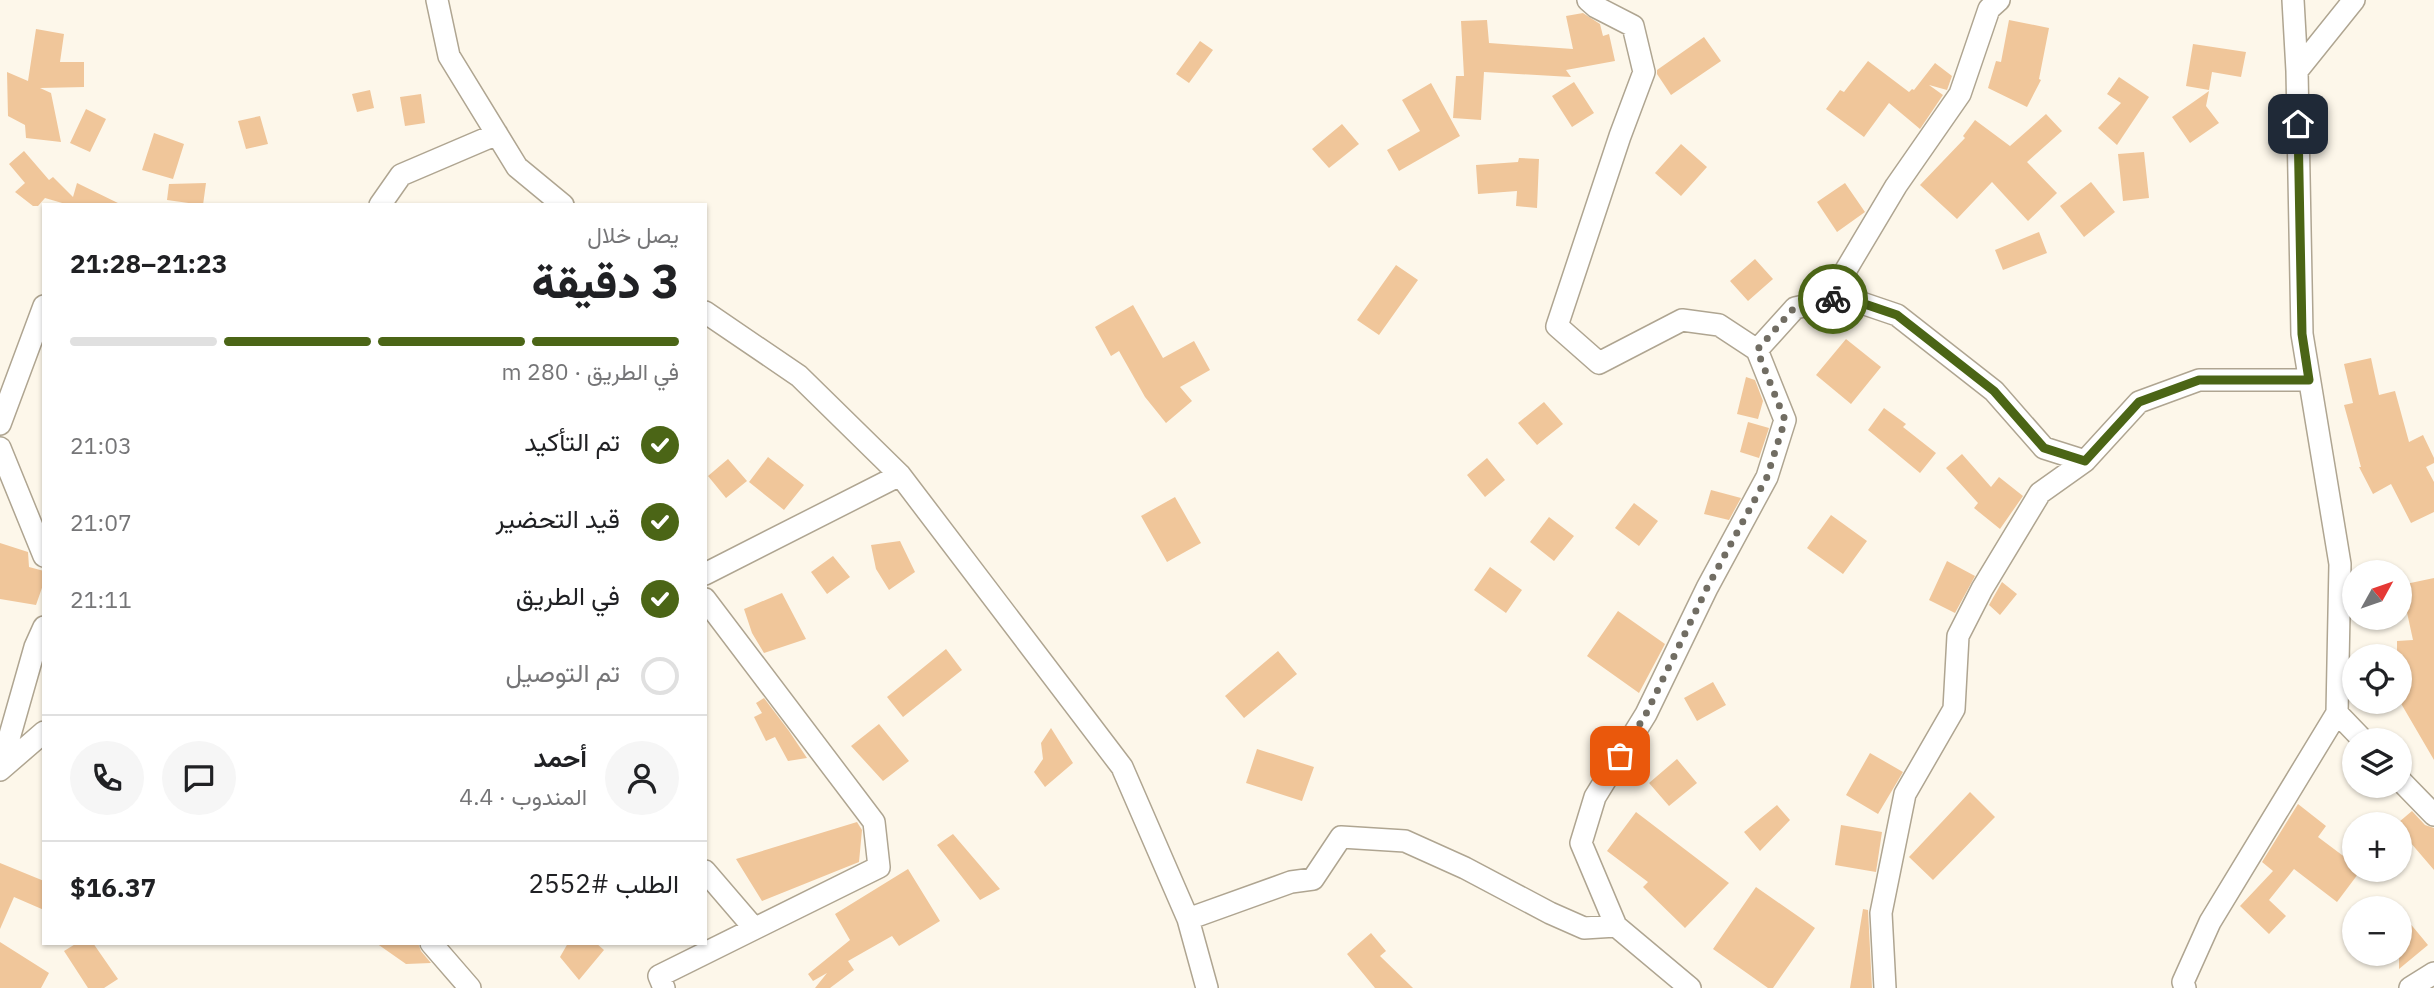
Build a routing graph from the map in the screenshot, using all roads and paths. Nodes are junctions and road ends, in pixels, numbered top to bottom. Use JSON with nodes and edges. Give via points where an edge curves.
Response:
{"nodes":[{"id":1,"x":437,"y":0,"type":"edge"},
{"id":2,"x":1588,"y":0,"type":"edge"},
{"id":3,"x":1999,"y":0,"type":"edge"},
{"id":4,"x":2293,"y":0,"type":"edge"},
{"id":5,"x":2354,"y":0,"type":"edge"},
{"id":6,"x":2297,"y":71,"type":"junction"},
{"id":7,"x":497,"y":134,"type":"junction"},
{"id":8,"x":381,"y":203,"type":"edge"},
{"id":9,"x":561,"y":203,"type":"edge"},
{"id":10,"x":1828,"y":300,"type":"junction"},
{"id":11,"x":42,"y":311,"type":"edge"},
{"id":12,"x":707,"y":313,"type":"edge"},
{"id":13,"x":1757,"y":350,"type":"junction"},
{"id":14,"x":2309,"y":380,"type":"junction"},
{"id":15,"x":0,"y":424,"type":"edge"},
{"id":16,"x":0,"y":448,"type":"edge"},
{"id":17,"x":2085,"y":461,"type":"junction"},
{"id":18,"x":900,"y":475,"type":"junction"},
{"id":19,"x":42,"y":551,"type":"edge"},
{"id":20,"x":707,"y":573,"type":"edge"},
{"id":21,"x":707,"y":601,"type":"edge"},
{"id":22,"x":42,"y":632,"type":"edge"},
{"id":23,"x":2337,"y":713,"type":"junction"},
{"id":24,"x":2351,"y":728,"type":"edge"},
{"id":25,"x":42,"y":734,"type":"edge"},
{"id":26,"x":0,"y":770,"type":"edge"},
{"id":27,"x":2412,"y":792,"type":"edge"},
{"id":28,"x":2434,"y":815,"type":"edge"},
{"id":29,"x":707,"y":873,"type":"edge"},
{"id":30,"x":1188,"y":919,"type":"junction"},
{"id":31,"x":1616,"y":926,"type":"junction"},
{"id":32,"x":754,"y":928,"type":"junction"},
{"id":33,"x":433,"y":945,"type":"edge"},
{"id":34,"x":2434,"y":973,"type":"edge"},
{"id":35,"x":662,"y":982,"type":"edge"},
{"id":36,"x":470,"y":988,"type":"edge"},
{"id":37,"x":641,"y":988,"type":"edge"},
{"id":38,"x":1207,"y":988,"type":"edge"},
{"id":39,"x":1690,"y":988,"type":"edge"},
{"id":40,"x":1885,"y":988,"type":"edge"},
{"id":41,"x":2185,"y":988,"type":"edge"},
{"id":42,"x":2410,"y":988,"type":"edge"}],
"edges":[{"from":1,"to":7,"type":"street","via":[[449,55]]},
{"from":2,"to":13,"type":"street","via":[[1633,26],[1644,72],[1557,326],[1599,363],[1682,320],[1719,325]]},
{"from":3,"to":10,"type":"street","via":[[1989,9],[1960,94],[1896,187]]},
{"from":4,"to":6,"type":"street"},
{"from":5,"to":6,"type":"street"},
{"from":6,"to":14,"type":"street","via":[[2302,334]]},
{"from":7,"to":8,"type":"street","via":[[401,174]]},
{"from":7,"to":9,"type":"street","via":[[517,167]]},
{"from":10,"to":13,"type":"street","via":[[1795,307]]},
{"from":10,"to":17,"type":"street","via":[[1844,297],[1897,315],[1994,391],[2044,448]]},
{"from":11,"to":15,"type":"street"},
{"from":12,"to":18,"type":"street","via":[[799,376]]},
{"from":13,"to":31,"type":"street","via":[[1785,420],[1767,477],[1646,714],[1595,797],[1581,842]]},
{"from":14,"to":17,"type":"street","via":[[2199,380],[2139,402]]},
{"from":14,"to":23,"type":"street","via":[[2340,564]]},
{"from":16,"to":19,"type":"street"},
{"from":17,"to":40,"type":"street","via":[[2040,493],[1958,636],[1954,709],[1905,794],[1881,913]]},
{"from":18,"to":20,"type":"street"},
{"from":18,"to":30,"type":"street","via":[[1122,767]]},
{"from":21,"to":32,"type":"street","via":[[874,822],[879,867]]},
{"from":22,"to":26,"type":"street"},
{"from":23,"to":24,"type":"street"},
{"from":23,"to":41,"type":"street","via":[[2210,922],[2183,982]]},
{"from":25,"to":26,"type":"street"},
{"from":27,"to":28,"type":"street"},
{"from":29,"to":32,"type":"street"},
{"from":30,"to":31,"type":"street","via":[[1291,882],[1313,879],[1341,837],[1405,841],[1584,928]]},
{"from":30,"to":38,"type":"street"},
{"from":31,"to":39,"type":"street"},
{"from":32,"to":35,"type":"street"},
{"from":33,"to":36,"type":"street"},
{"from":34,"to":42,"type":"street"},
{"from":35,"to":37,"type":"street"}]}
